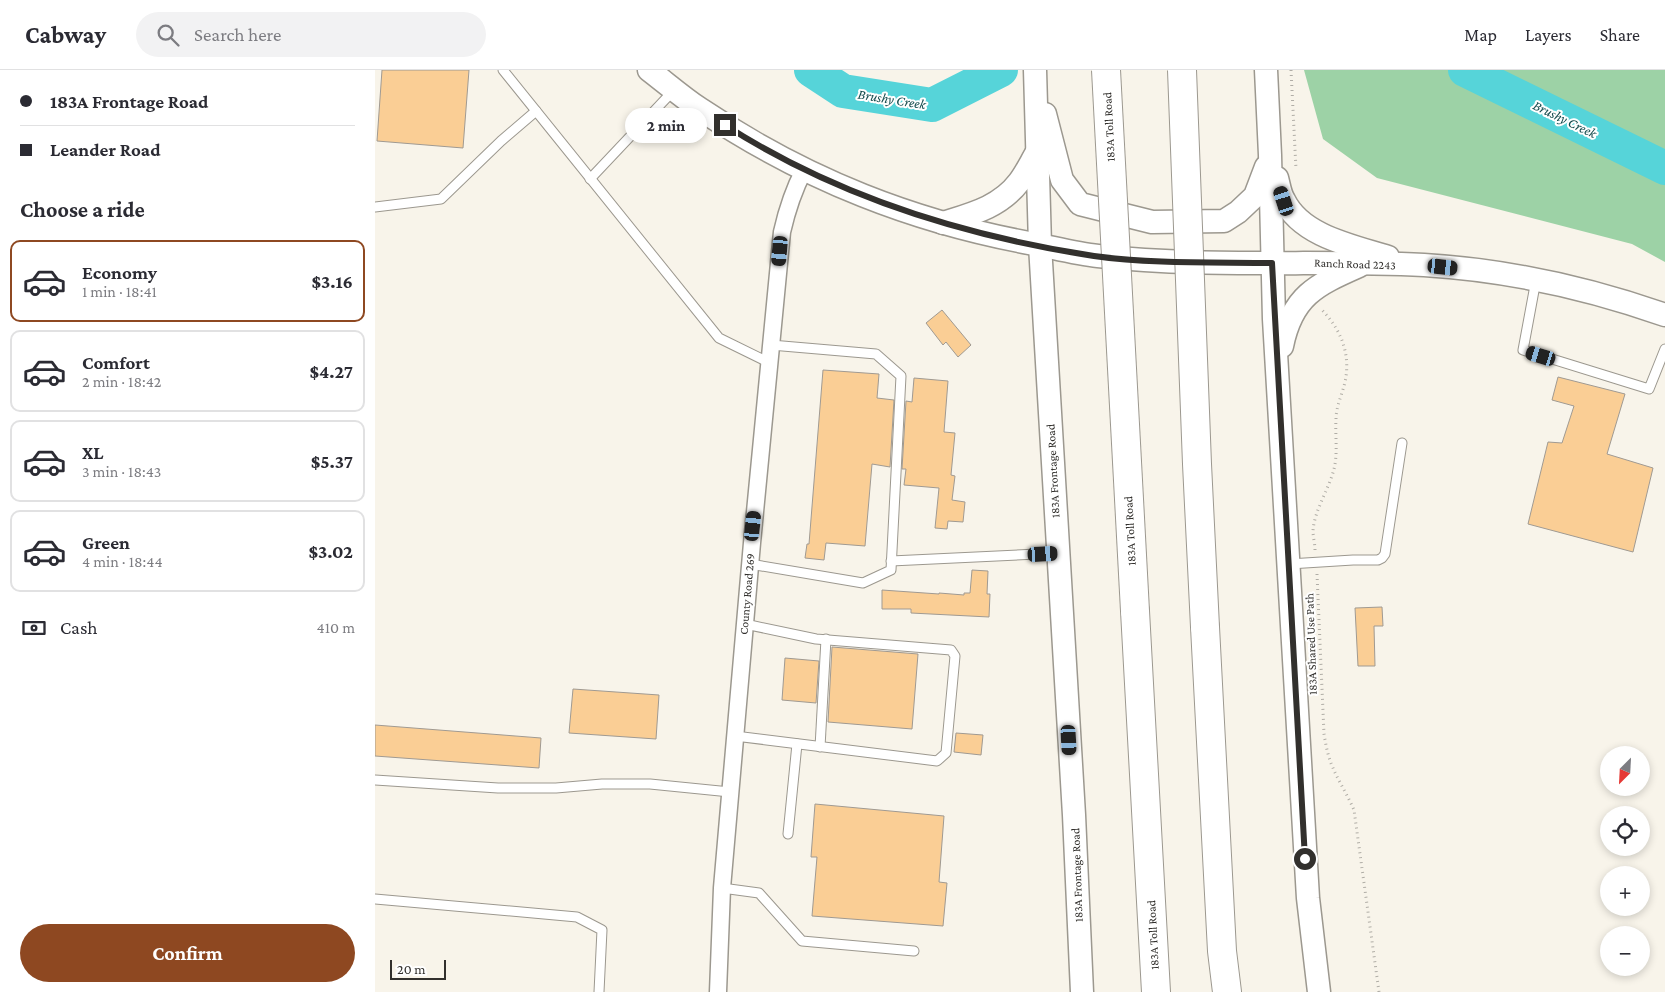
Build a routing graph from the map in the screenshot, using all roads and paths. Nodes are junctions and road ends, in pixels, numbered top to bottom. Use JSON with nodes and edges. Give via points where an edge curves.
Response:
{"nodes":[{"id":1,"x":503,"y":70,"type":"edge"},
{"id":2,"x":649,"y":70,"type":"edge"},
{"id":3,"x":1106,"y":70,"type":"edge"},
{"id":4,"x":1182,"y":70,"type":"edge"},
{"id":5,"x":1266,"y":70,"type":"edge"},
{"id":6,"x":1291,"y":70,"type":"edge"},
{"id":7,"x":1035,"y":74,"type":"edge"},
{"id":8,"x":675,"y":90,"type":"junction"},
{"id":9,"x":536,"y":111,"type":"junction"},
{"id":10,"x":1294,"y":144,"type":"dead end"},
{"id":11,"x":1042,"y":146,"type":"junction"},
{"id":12,"x":1270,"y":155,"type":"junction"},
{"id":13,"x":804,"y":170,"type":"junction"},
{"id":14,"x":590,"y":178,"type":"junction"},
{"id":15,"x":375,"y":207,"type":"edge"},
{"id":16,"x":942,"y":224,"type":"junction"},
{"id":17,"x":1040,"y":246,"type":"junction"},
{"id":18,"x":1272,"y":263,"type":"junction"},
{"id":19,"x":1364,"y":264,"type":"junction"},
{"id":20,"x":1415,"y":265,"type":"junction"},
{"id":21,"x":1536,"y":280,"type":"junction"},
{"id":22,"x":1315,"y":304,"type":"dead end"},
{"id":23,"x":1665,"y":315,"type":"edge"},
{"id":24,"x":771,"y":345,"type":"junction"},
{"id":25,"x":1665,"y":349,"type":"edge"},
{"id":26,"x":770,"y":363,"type":"junction"},
{"id":27,"x":1278,"y":379,"type":"junction"},
{"id":28,"x":1402,"y":443,"type":"dead end"},
{"id":29,"x":1058,"y":553,"type":"junction"},
{"id":30,"x":891,"y":561,"type":"junction"},
{"id":31,"x":1317,"y":562,"type":"junction"},
{"id":32,"x":750,"y":564,"type":"junction"},
{"id":33,"x":1288,"y":564,"type":"junction"},
{"id":34,"x":745,"y":624,"type":"junction"},
{"id":35,"x":826,"y":640,"type":"junction"},
{"id":36,"x":735,"y":736,"type":"junction"},
{"id":37,"x":797,"y":744,"type":"junction"},
{"id":38,"x":820,"y":746,"type":"junction"},
{"id":39,"x":375,"y":780,"type":"edge"},
{"id":40,"x":730,"y":792,"type":"junction"},
{"id":41,"x":788,"y":834,"type":"dead end"},
{"id":42,"x":722,"y":888,"type":"junction"},
{"id":43,"x":375,"y":899,"type":"edge"},
{"id":44,"x":914,"y":951,"type":"dead end"},
{"id":45,"x":599,"y":992,"type":"edge"},
{"id":46,"x":718,"y":992,"type":"edge"},
{"id":47,"x":1082,"y":992,"type":"edge"},
{"id":48,"x":1156,"y":992,"type":"edge"},
{"id":49,"x":1227,"y":992,"type":"edge"},
{"id":50,"x":1319,"y":992,"type":"edge"},
{"id":51,"x":1379,"y":992,"type":"edge"}],
"edges":[{"from":1,"to":9,"type":"lane"},
{"from":2,"to":8,"type":"main road","name":"Ranch Road 2243"},
{"from":3,"to":48,"type":"highway","name":"183A Toll Road","bridge":true},
{"from":4,"to":49,"type":"highway","bridge":true,"via":[[1196,454],[1222,951]]},
{"from":5,"to":12,"type":"main road"},
{"from":6,"to":10,"type":"path"},
{"from":7,"to":11,"type":"main road"},
{"from":8,"to":13,"type":"main road","name":"Ranch Road 2243","via":[[753,143]]},
{"from":8,"to":14,"type":"lane"},
{"from":9,"to":14,"type":"lane"},
{"from":9,"to":15,"type":"lane","via":[[441,199]]},
{"from":11,"to":12,"type":"main road","via":[[1080,204],[1152,222],[1224,221],[1255,196]]},
{"from":11,"to":16,"type":"main road","via":[[1008,195],[980,212]]},
{"from":11,"to":17,"type":"main road","name":"183A Frontage Road"},
{"from":12,"to":18,"type":"main road"},
{"from":12,"to":20,"type":"main road","via":[[1284,201],[1309,227],[1330,239]]},
{"from":13,"to":16,"type":"main road","name":"Ranch Road 2243","via":[[892,208]]},
{"from":13,"to":24,"type":"street","name":"County Road 269","via":[[786,211],[782,232]]},
{"from":14,"to":26,"type":"lane","via":[[719,338]]},
{"from":16,"to":17,"type":"main road","name":"Ranch Road 2243"},
{"from":17,"to":18,"type":"main road","name":"Ranch Road 2243","via":[[1095,256],[1154,261]]},
{"from":17,"to":29,"type":"main road","name":"183A Frontage Road"},
{"from":18,"to":19,"type":"main road","name":"Ranch Road 2243"},
{"from":18,"to":27,"type":"main road"},
{"from":19,"to":20,"type":"main road","name":"Ranch Road 2243"},
{"from":19,"to":27,"type":"main road","via":[[1321,283],[1303,299],[1285,332]]},
{"from":20,"to":21,"type":"main road","name":"Ranch Road 2243","via":[[1492,272]]},
{"from":21,"to":23,"type":"main road","name":"Ranch Road 2243","via":[[1622,300]]},
{"from":21,"to":25,"type":"lane","via":[[1523,350],[1649,389]]},
{"from":22,"to":31,"type":"path","name":"183A Shared Use Path","via":[[1332,320],[1345,344],[1347,357],[1345,383],[1336,417],[1335,467],[1313,530]]},
{"from":24,"to":26,"type":"street","name":"County Road 269"},
{"from":24,"to":30,"type":"lane","via":[[876,354],[901,376]]},
{"from":26,"to":32,"type":"street","name":"County Road 269"},
{"from":27,"to":33,"type":"main road"},
{"from":28,"to":31,"type":"lane","via":[[1385,554],[1377,560]]},
{"from":29,"to":30,"type":"lane"},
{"from":29,"to":47,"type":"main road","name":"183A Frontage Road"},
{"from":30,"to":32,"type":"lane","via":[[891,570],[863,583]]},
{"from":31,"to":33,"type":"lane"},
{"from":31,"to":51,"type":"path","name":"183A Shared Use Path","via":[[1324,734],[1333,770],[1355,810]]},
{"from":32,"to":34,"type":"street","name":"County Road 269"},
{"from":33,"to":50,"type":"main road","via":[[1308,898]]},
{"from":34,"to":35,"type":"lane"},
{"from":34,"to":36,"type":"street","name":"County Road 269"},
{"from":35,"to":38,"type":"lane"},
{"from":35,"to":38,"type":"lane","via":[[951,650],[955,656],[946,753],[937,761]]},
{"from":36,"to":37,"type":"lane"},
{"from":36,"to":40,"type":"street","name":"County Road 269"},
{"from":37,"to":38,"type":"lane"},
{"from":37,"to":41,"type":"lane"},
{"from":39,"to":40,"type":"lane","via":[[498,788],[650,784]]},
{"from":40,"to":42,"type":"street","name":"County Road 269"},
{"from":42,"to":44,"type":"lane","via":[[759,893],[802,940]]},
{"from":42,"to":46,"type":"street","name":"County Road 269"},
{"from":43,"to":45,"type":"lane","via":[[577,917],[602,930]]}]}
